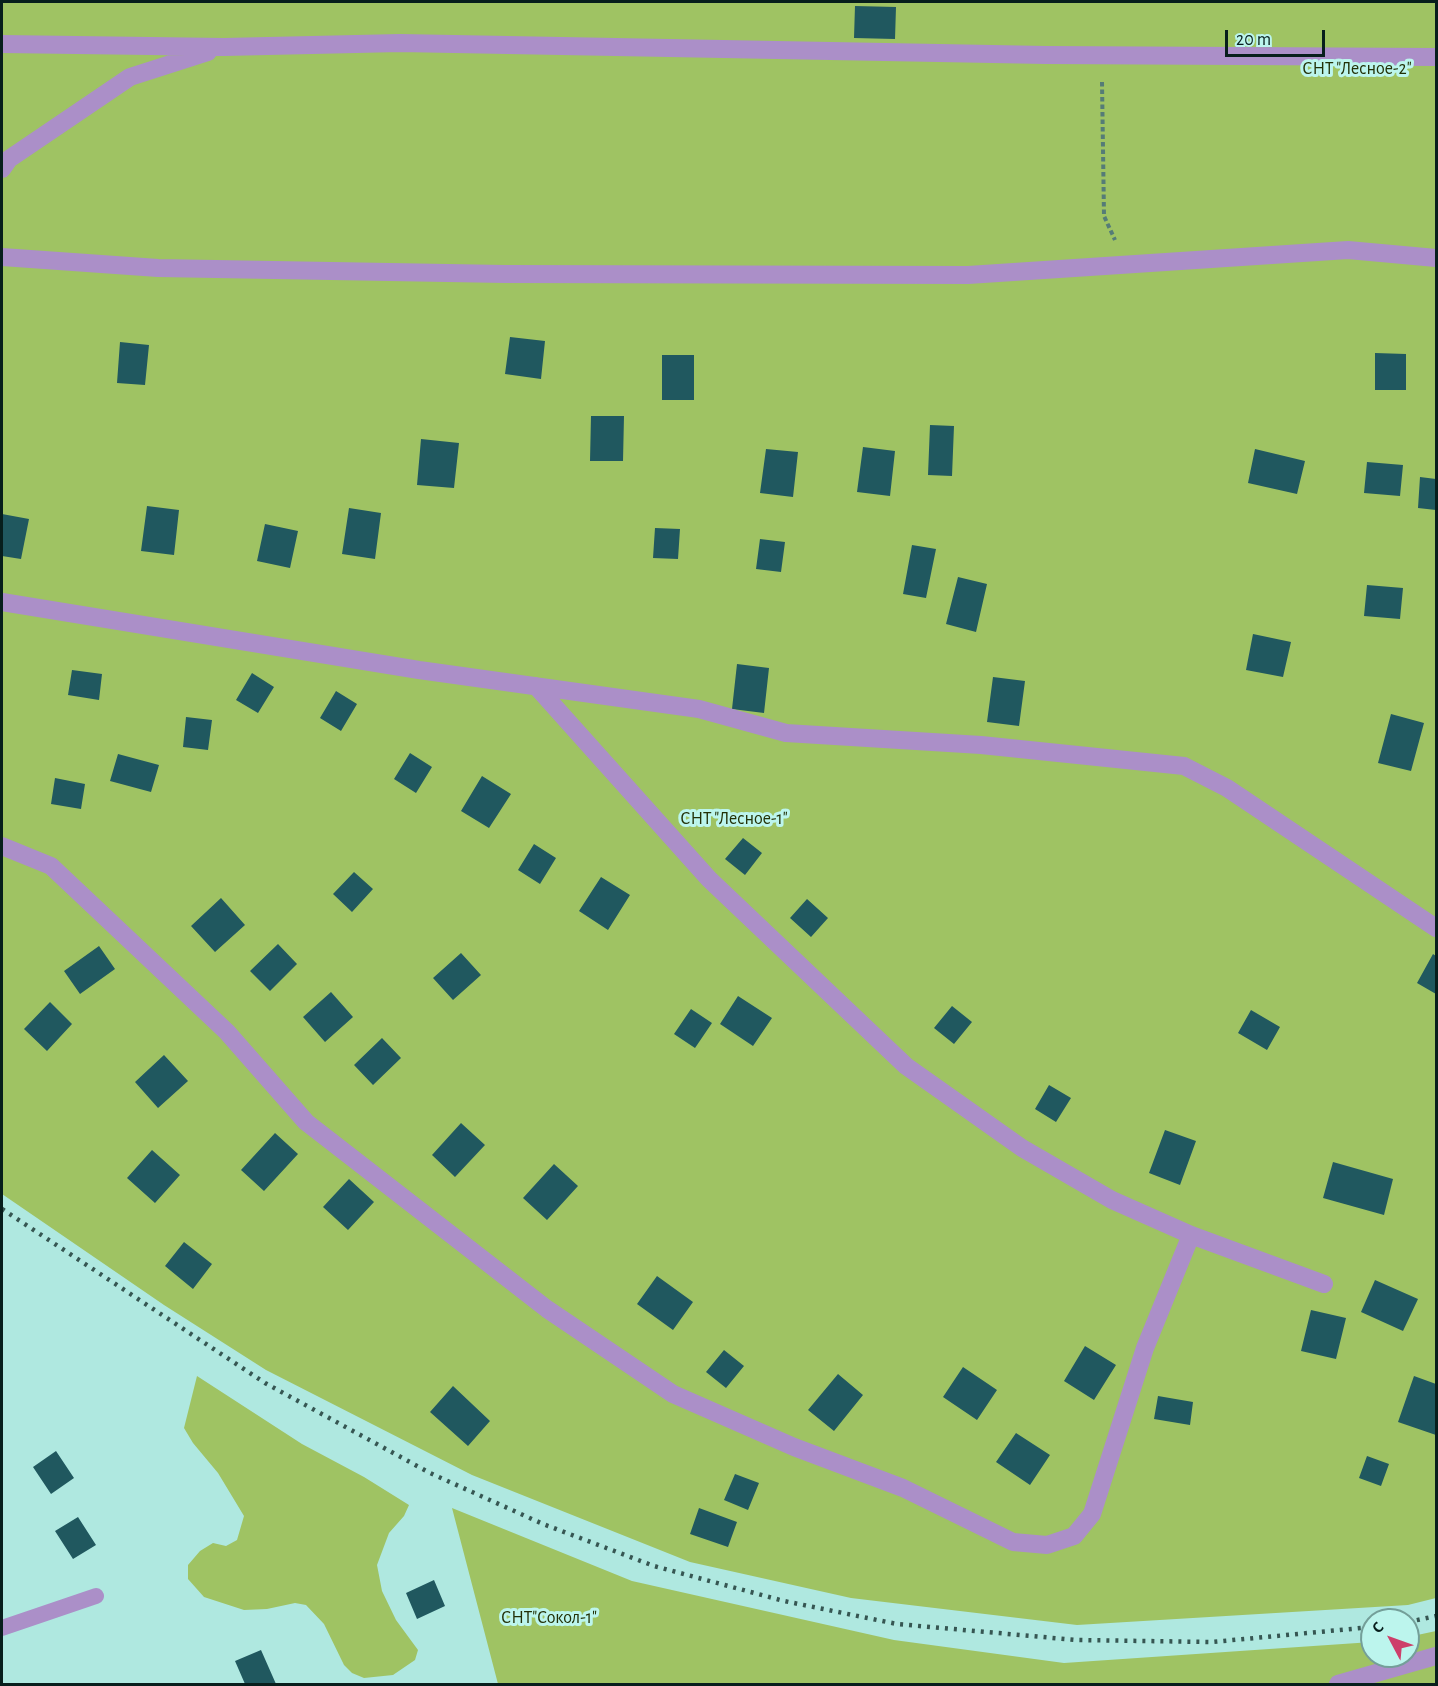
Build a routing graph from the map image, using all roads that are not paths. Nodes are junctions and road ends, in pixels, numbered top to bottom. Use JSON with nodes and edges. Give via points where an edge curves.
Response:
{"nodes":[{"id":1,"x":2,"y":44,"type":"edge"},
{"id":2,"x":224,"y":47,"type":"junction"},
{"id":3,"x":1437,"y":57,"type":"edge"},
{"id":4,"x":2,"y":169,"type":"edge"},
{"id":5,"x":2,"y":257,"type":"edge"},
{"id":6,"x":1437,"y":258,"type":"edge"},
{"id":7,"x":2,"y":602,"type":"edge"},
{"id":8,"x":536,"y":686,"type":"junction"},
{"id":9,"x":2,"y":846,"type":"edge"},
{"id":10,"x":1437,"y":928,"type":"edge"},
{"id":11,"x":1191,"y":1235,"type":"junction"},
{"id":12,"x":1324,"y":1284,"type":"dead end"},
{"id":13,"x":96,"y":1596,"type":"dead end"},
{"id":14,"x":2,"y":1628,"type":"edge"},
{"id":15,"x":1437,"y":1656,"type":"edge"},
{"id":16,"x":1338,"y":1684,"type":"edge"}],
"edges":[{"from":1,"to":2,"type":"street"},
{"from":2,"to":3,"type":"street","via":[[400,43]]},
{"from":2,"to":4,"type":"street","via":[[130,76],[9,159]]},
{"from":5,"to":6,"type":"street","via":[[158,268],[968,275],[1348,250]]},
{"from":7,"to":8,"type":"street"},
{"from":8,"to":10,"type":"street","via":[[699,709],[786,733],[981,745],[1184,766],[1227,788]]},
{"from":8,"to":11,"type":"street","via":[[709,879],[906,1066],[1022,1148],[1112,1200]]},
{"from":9,"to":11,"type":"street","via":[[51,866],[227,1032],[306,1122],[547,1309],[673,1394],[794,1447],[903,1488],[1013,1542],[1047,1545],[1074,1536],[1092,1514],[1145,1348]]},
{"from":11,"to":12,"type":"street"},
{"from":13,"to":14,"type":"lane"},
{"from":15,"to":16,"type":"street"}]}
